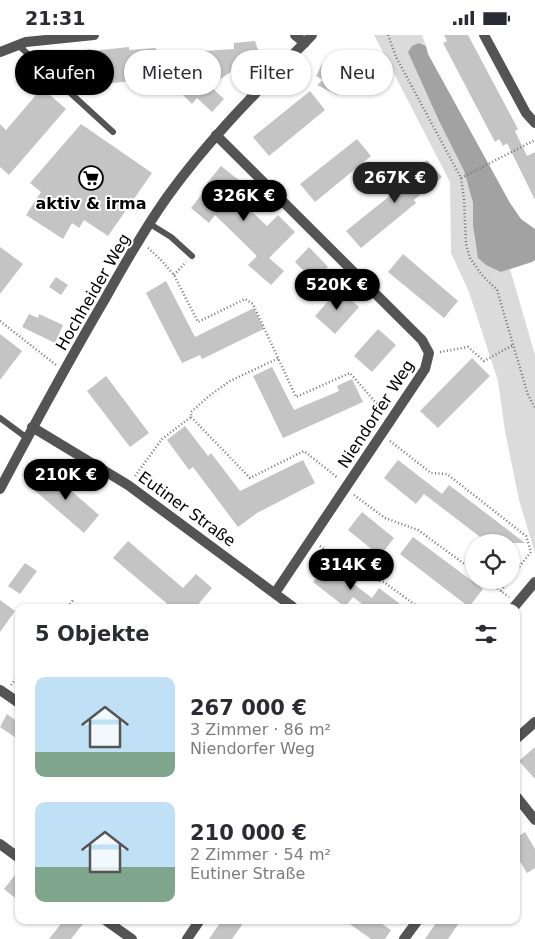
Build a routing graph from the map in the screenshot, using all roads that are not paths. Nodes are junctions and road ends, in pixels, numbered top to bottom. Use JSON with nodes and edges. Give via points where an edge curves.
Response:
{"nodes":[{"id":1,"x":94,"y":35,"type":"edge"},
{"id":2,"x":296,"y":35,"type":"edge"},
{"id":3,"x":484,"y":35,"type":"edge"},
{"id":4,"x":309,"y":39,"type":"edge"},
{"id":5,"x":23,"y":40,"type":"edge"},
{"id":6,"x":0,"y":52,"type":"edge"},
{"id":7,"x":535,"y":123,"type":"edge"},
{"id":8,"x":113,"y":132,"type":"dead end"},
{"id":9,"x":216,"y":135,"type":"junction"},
{"id":10,"x":150,"y":224,"type":"junction"},
{"id":11,"x":192,"y":256,"type":"road end"},
{"id":12,"x":0,"y":418,"type":"edge"},
{"id":13,"x":32,"y":427,"type":"junction"},
{"id":14,"x":26,"y":439,"type":"junction"},
{"id":15,"x":1,"y":486,"type":"edge"},
{"id":16,"x":535,"y":581,"type":"edge"},
{"id":17,"x":275,"y":593,"type":"junction"},
{"id":18,"x":289,"y":604,"type":"edge"},
{"id":19,"x":517,"y":604,"type":"edge"},
{"id":20,"x":0,"y":690,"type":"edge"},
{"id":21,"x":15,"y":700,"type":"edge"},
{"id":22,"x":535,"y":722,"type":"edge"},
{"id":23,"x":520,"y":735,"type":"edge"},
{"id":24,"x":520,"y":801,"type":"edge"},
{"id":25,"x":535,"y":820,"type":"edge"},
{"id":26,"x":0,"y":844,"type":"edge"},
{"id":27,"x":15,"y":855,"type":"edge"},
{"id":28,"x":111,"y":924,"type":"edge"},
{"id":29,"x":197,"y":924,"type":"edge"},
{"id":30,"x":415,"y":924,"type":"edge"},
{"id":31,"x":132,"y":939,"type":"edge"},
{"id":32,"x":187,"y":939,"type":"edge"},
{"id":33,"x":404,"y":939,"type":"edge"}],
"edges":[{"from":1,"to":5,"type":"street"},
{"from":2,"to":4,"type":"street"},
{"from":3,"to":7,"type":"street","via":[[526,113]]},
{"from":4,"to":9,"type":"street","name":"Hochheider Weg"},
{"from":5,"to":6,"type":"street"},
{"from":5,"to":8,"type":"lane"},
{"from":9,"to":10,"type":"street","name":"Hochheider Weg","via":[[169,194]]},
{"from":9,"to":17,"type":"street","name":"Niendorfer Weg","via":[[422,340],[429,353],[425,369]]},
{"from":10,"to":11,"type":"lane"},
{"from":10,"to":13,"type":"street","name":"Hochheider Weg"},
{"from":12,"to":14,"type":"lane"},
{"from":13,"to":14,"type":"street","name":"Hochheider Weg"},
{"from":13,"to":17,"type":"street","name":"Eutiner Straße","via":[[128,485]]},
{"from":14,"to":15,"type":"street","name":"Hochheider Weg"},
{"from":16,"to":19,"type":"street"},
{"from":17,"to":18,"type":"street","name":"Eutiner Straße"},
{"from":20,"to":21,"type":"street"},
{"from":22,"to":23,"type":"street"},
{"from":24,"to":25,"type":"street"},
{"from":26,"to":27,"type":"street"},
{"from":28,"to":31,"type":"street"},
{"from":29,"to":32,"type":"street"},
{"from":30,"to":33,"type":"street"}]}
